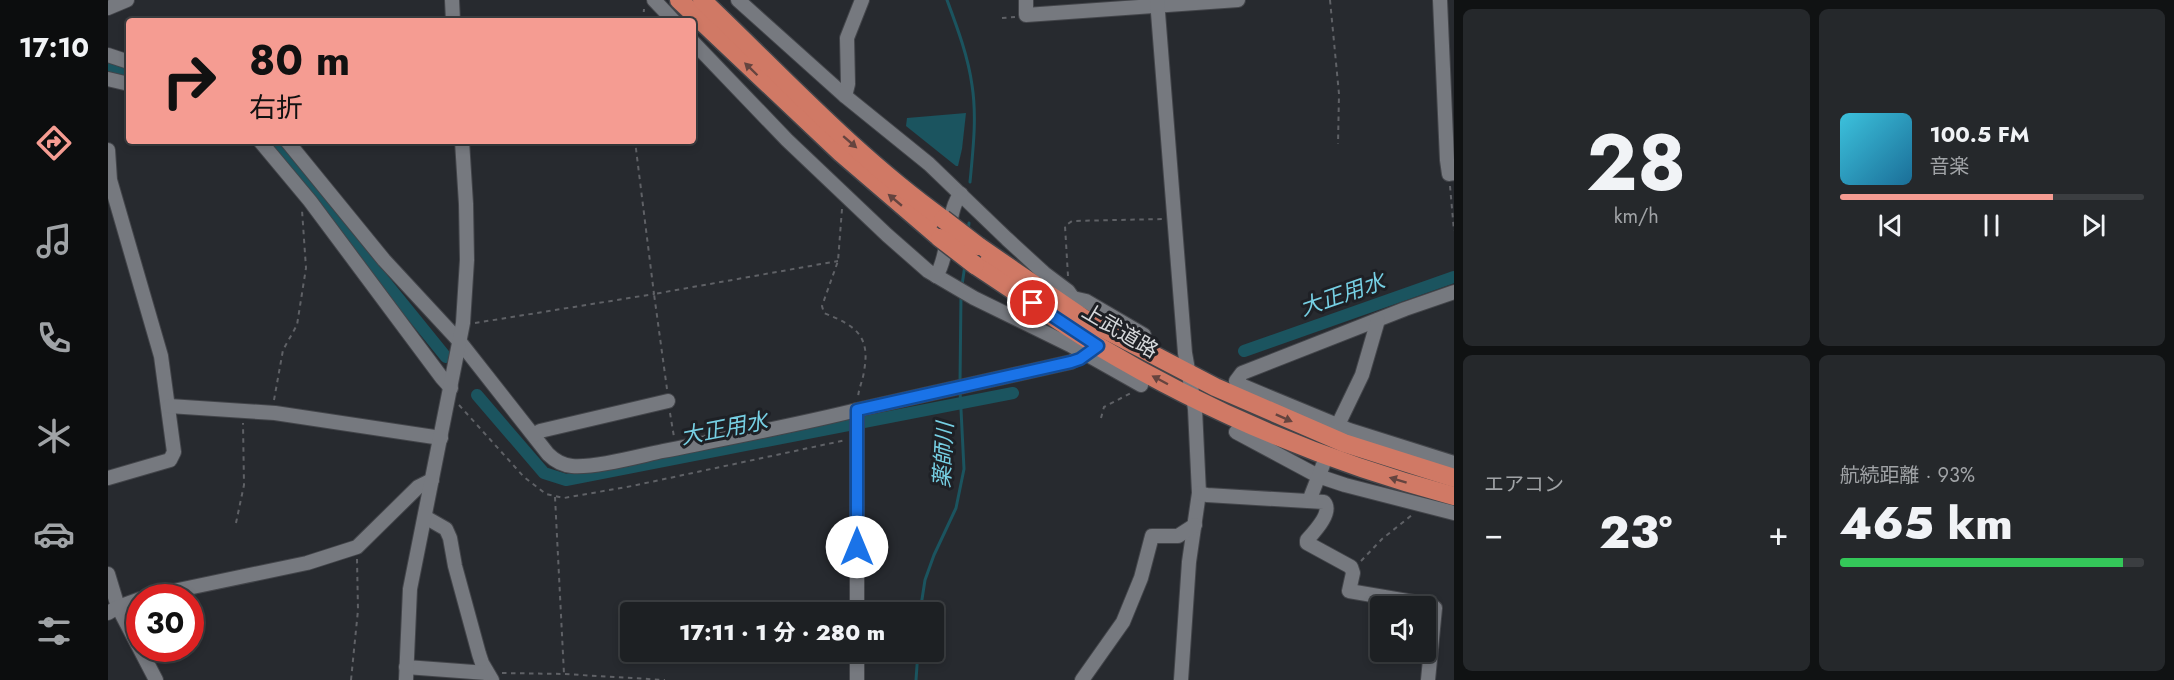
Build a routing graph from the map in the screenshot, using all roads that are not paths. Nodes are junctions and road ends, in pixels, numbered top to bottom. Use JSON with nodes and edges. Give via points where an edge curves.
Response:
{"nodes":[{"id":1,"x":127,"y":0,"type":"edge"},
{"id":2,"x":452,"y":0,"type":"edge"},
{"id":3,"x":654,"y":0,"type":"edge"},
{"id":4,"x":679,"y":0,"type":"edge"},
{"id":5,"x":702,"y":0,"type":"edge"},
{"id":6,"x":738,"y":0,"type":"edge"},
{"id":7,"x":862,"y":0,"type":"edge"},
{"id":8,"x":1026,"y":0,"type":"edge"},
{"id":9,"x":1238,"y":0,"type":"edge"},
{"id":10,"x":1440,"y":0,"type":"edge"},
{"id":11,"x":1157,"y":3,"type":"edge"},
{"id":12,"x":108,"y":8,"type":"edge"},
{"id":13,"x":453,"y":18,"type":"edge"},
{"id":14,"x":671,"y":18,"type":"edge"},
{"id":15,"x":696,"y":45,"type":"edge"},
{"id":16,"x":108,"y":55,"type":"edge"},
{"id":17,"x":126,"y":61,"type":"edge"},
{"id":18,"x":108,"y":79,"type":"edge"},
{"id":19,"x":126,"y":83,"type":"edge"},
{"id":20,"x":845,"y":96,"type":"junction"},
{"id":21,"x":262,"y":144,"type":"edge"},
{"id":22,"x":289,"y":144,"type":"edge"},
{"id":23,"x":462,"y":144,"type":"edge"},
{"id":24,"x":108,"y":150,"type":"edge"},
{"id":25,"x":1451,"y":174,"type":"edge"},
{"id":26,"x":961,"y":195,"type":"junction"},
{"id":27,"x":936,"y":276,"type":"junction"},
{"id":28,"x":1454,"y":292,"type":"edge"},
{"id":29,"x":1071,"y":303,"type":"junction"},
{"id":30,"x":1378,"y":320,"type":"junction"},
{"id":31,"x":1144,"y":336,"type":"dead end"},
{"id":32,"x":460,"y":342,"type":"junction"},
{"id":33,"x":1092,"y":350,"type":"junction"},
{"id":34,"x":1187,"y":374,"type":"junction"},
{"id":35,"x":1141,"y":385,"type":"dead end"},
{"id":36,"x":451,"y":388,"type":"junction"},
{"id":37,"x":1192,"y":396,"type":"junction"},
{"id":38,"x":668,"y":401,"type":"road end"},
{"id":39,"x":169,"y":406,"type":"junction"},
{"id":40,"x":857,"y":419,"type":"junction"},
{"id":41,"x":1337,"y":428,"type":"junction"},
{"id":42,"x":1236,"y":432,"type":"dead end"},
{"id":43,"x":534,"y":435,"type":"junction"},
{"id":44,"x":441,"y":438,"type":"junction"},
{"id":45,"x":1454,"y":463,"type":"edge"},
{"id":46,"x":1321,"y":470,"type":"junction"},
{"id":47,"x":108,"y":478,"type":"edge"},
{"id":48,"x":1454,"y":478,"type":"edge"},
{"id":49,"x":432,"y":480,"type":"junction"},
{"id":50,"x":1199,"y":493,"type":"junction"},
{"id":51,"x":1454,"y":496,"type":"edge"},
{"id":52,"x":1309,"y":501,"type":"junction"},
{"id":53,"x":1454,"y":513,"type":"edge"},
{"id":54,"x":425,"y":517,"type":"junction"},
{"id":55,"x":1195,"y":525,"type":"junction"},
{"id":56,"x":108,"y":574,"type":"edge"},
{"id":57,"x":204,"y":585,"type":"edge"},
{"id":58,"x":857,"y":602,"type":"edge"},
{"id":59,"x":113,"y":610,"type":"edge"},
{"id":60,"x":857,"y":662,"type":"edge"},
{"id":61,"x":406,"y":673,"type":"edge"},
{"id":62,"x":490,"y":676,"type":"edge"},
{"id":63,"x":156,"y":680,"type":"edge"},
{"id":64,"x":857,"y":680,"type":"edge"},
{"id":65,"x":1082,"y":680,"type":"edge"},
{"id":66,"x":1181,"y":680,"type":"edge"},
{"id":67,"x":1428,"y":680,"type":"edge"}],
"edges":[{"from":1,"to":12,"type":"street"},
{"from":2,"to":13,"type":"street"},
{"from":3,"to":14,"type":"street"},
{"from":33,"to":4,"type":"highway","name":"上武道路","one_way":true,"bridge":true,"via":[[975,265],[888,194]]},
{"from":5,"to":29,"type":"highway","name":"上武道路","one_way":true,"bridge":true,"via":[[828,123],[887,174],[978,246]]},
{"from":6,"to":20,"type":"street"},
{"from":7,"to":20,"type":"street","via":[[847,38]]},
{"from":8,"to":11,"type":"street","via":[[1026,15]]},
{"from":9,"to":11,"type":"street"},
{"from":10,"to":25,"type":"street"},
{"from":11,"to":34,"type":"street"},
{"from":15,"to":27,"type":"street","via":[[850,201]]},
{"from":16,"to":17,"type":"street"},
{"from":18,"to":19,"type":"street"},
{"from":20,"to":26,"type":"street"},
{"from":21,"to":36,"type":"street"},
{"from":22,"to":32,"type":"street","via":[[384,260]]},
{"from":23,"to":32,"type":"street","via":[[466,260]]},
{"from":24,"to":39,"type":"street","via":[[110,180],[161,356]]},
{"from":26,"to":27,"type":"street","via":[[955,203],[945,259]]},
{"from":26,"to":29,"type":"street","via":[[1068,291]]},
{"from":27,"to":33,"type":"street","via":[[974,298]]},
{"from":28,"to":30,"type":"street"},
{"from":29,"to":31,"type":"street","via":[[1086,301]]},
{"from":29,"to":34,"type":"highway","name":"上武道路","via":[[1083,318]]},
{"from":30,"to":41,"type":"street","via":[[1362,375]]},
{"from":30,"to":41,"type":"street","via":[[1242,373],[1236,381]]},
{"from":32,"to":36,"type":"street"},
{"from":32,"to":43,"type":"street"},
{"from":33,"to":35,"type":"street"},
{"from":37,"to":33,"type":"highway","name":"上武道路","one_way":true},
{"from":33,"to":40,"type":"street","via":[[1071,362],[959,388]]},
{"from":34,"to":37,"type":"street"},
{"from":34,"to":48,"type":"highway","name":"上武道路","one_way":true,"via":[[1344,443]]},
{"from":36,"to":44,"type":"street"},
{"from":37,"to":50,"type":"street"},
{"from":51,"to":37,"type":"highway","name":"上武道路","one_way":true,"via":[[1348,464]]},
{"from":38,"to":43,"type":"street"},
{"from":39,"to":44,"type":"street","via":[[272,413]]},
{"from":39,"to":47,"type":"street","via":[[174,452],[170,460]]},
{"from":40,"to":43,"type":"street","via":[[785,427],[572,466],[554,460]]},
{"from":40,"to":58,"type":"street"},
{"from":41,"to":45,"type":"street"},
{"from":42,"to":46,"type":"street"},
{"from":44,"to":49,"type":"street"},
{"from":46,"to":52,"type":"street"},
{"from":46,"to":53,"type":"street","via":[[1345,485]]},
{"from":49,"to":54,"type":"street"},
{"from":49,"to":57,"type":"street","via":[[418,487],[357,547],[308,563]]},
{"from":50,"to":52,"type":"street"},
{"from":50,"to":55,"type":"street"},
{"from":52,"to":67,"type":"street","via":[[1324,502],[1328,507],[1307,543],[1353,570],[1348,589],[1352,593],[1435,608]]},
{"from":54,"to":61,"type":"street","via":[[410,596]]},
{"from":54,"to":62,"type":"street","via":[[446,529],[450,538],[479,654]]},
{"from":55,"to":65,"type":"street","via":[[1178,536],[1152,536],[1123,622]]},
{"from":55,"to":66,"type":"street"},
{"from":56,"to":59,"type":"street"},
{"from":59,"to":63,"type":"street"},
{"from":60,"to":64,"type":"street"},
{"from":61,"to":62,"type":"street"}]}
